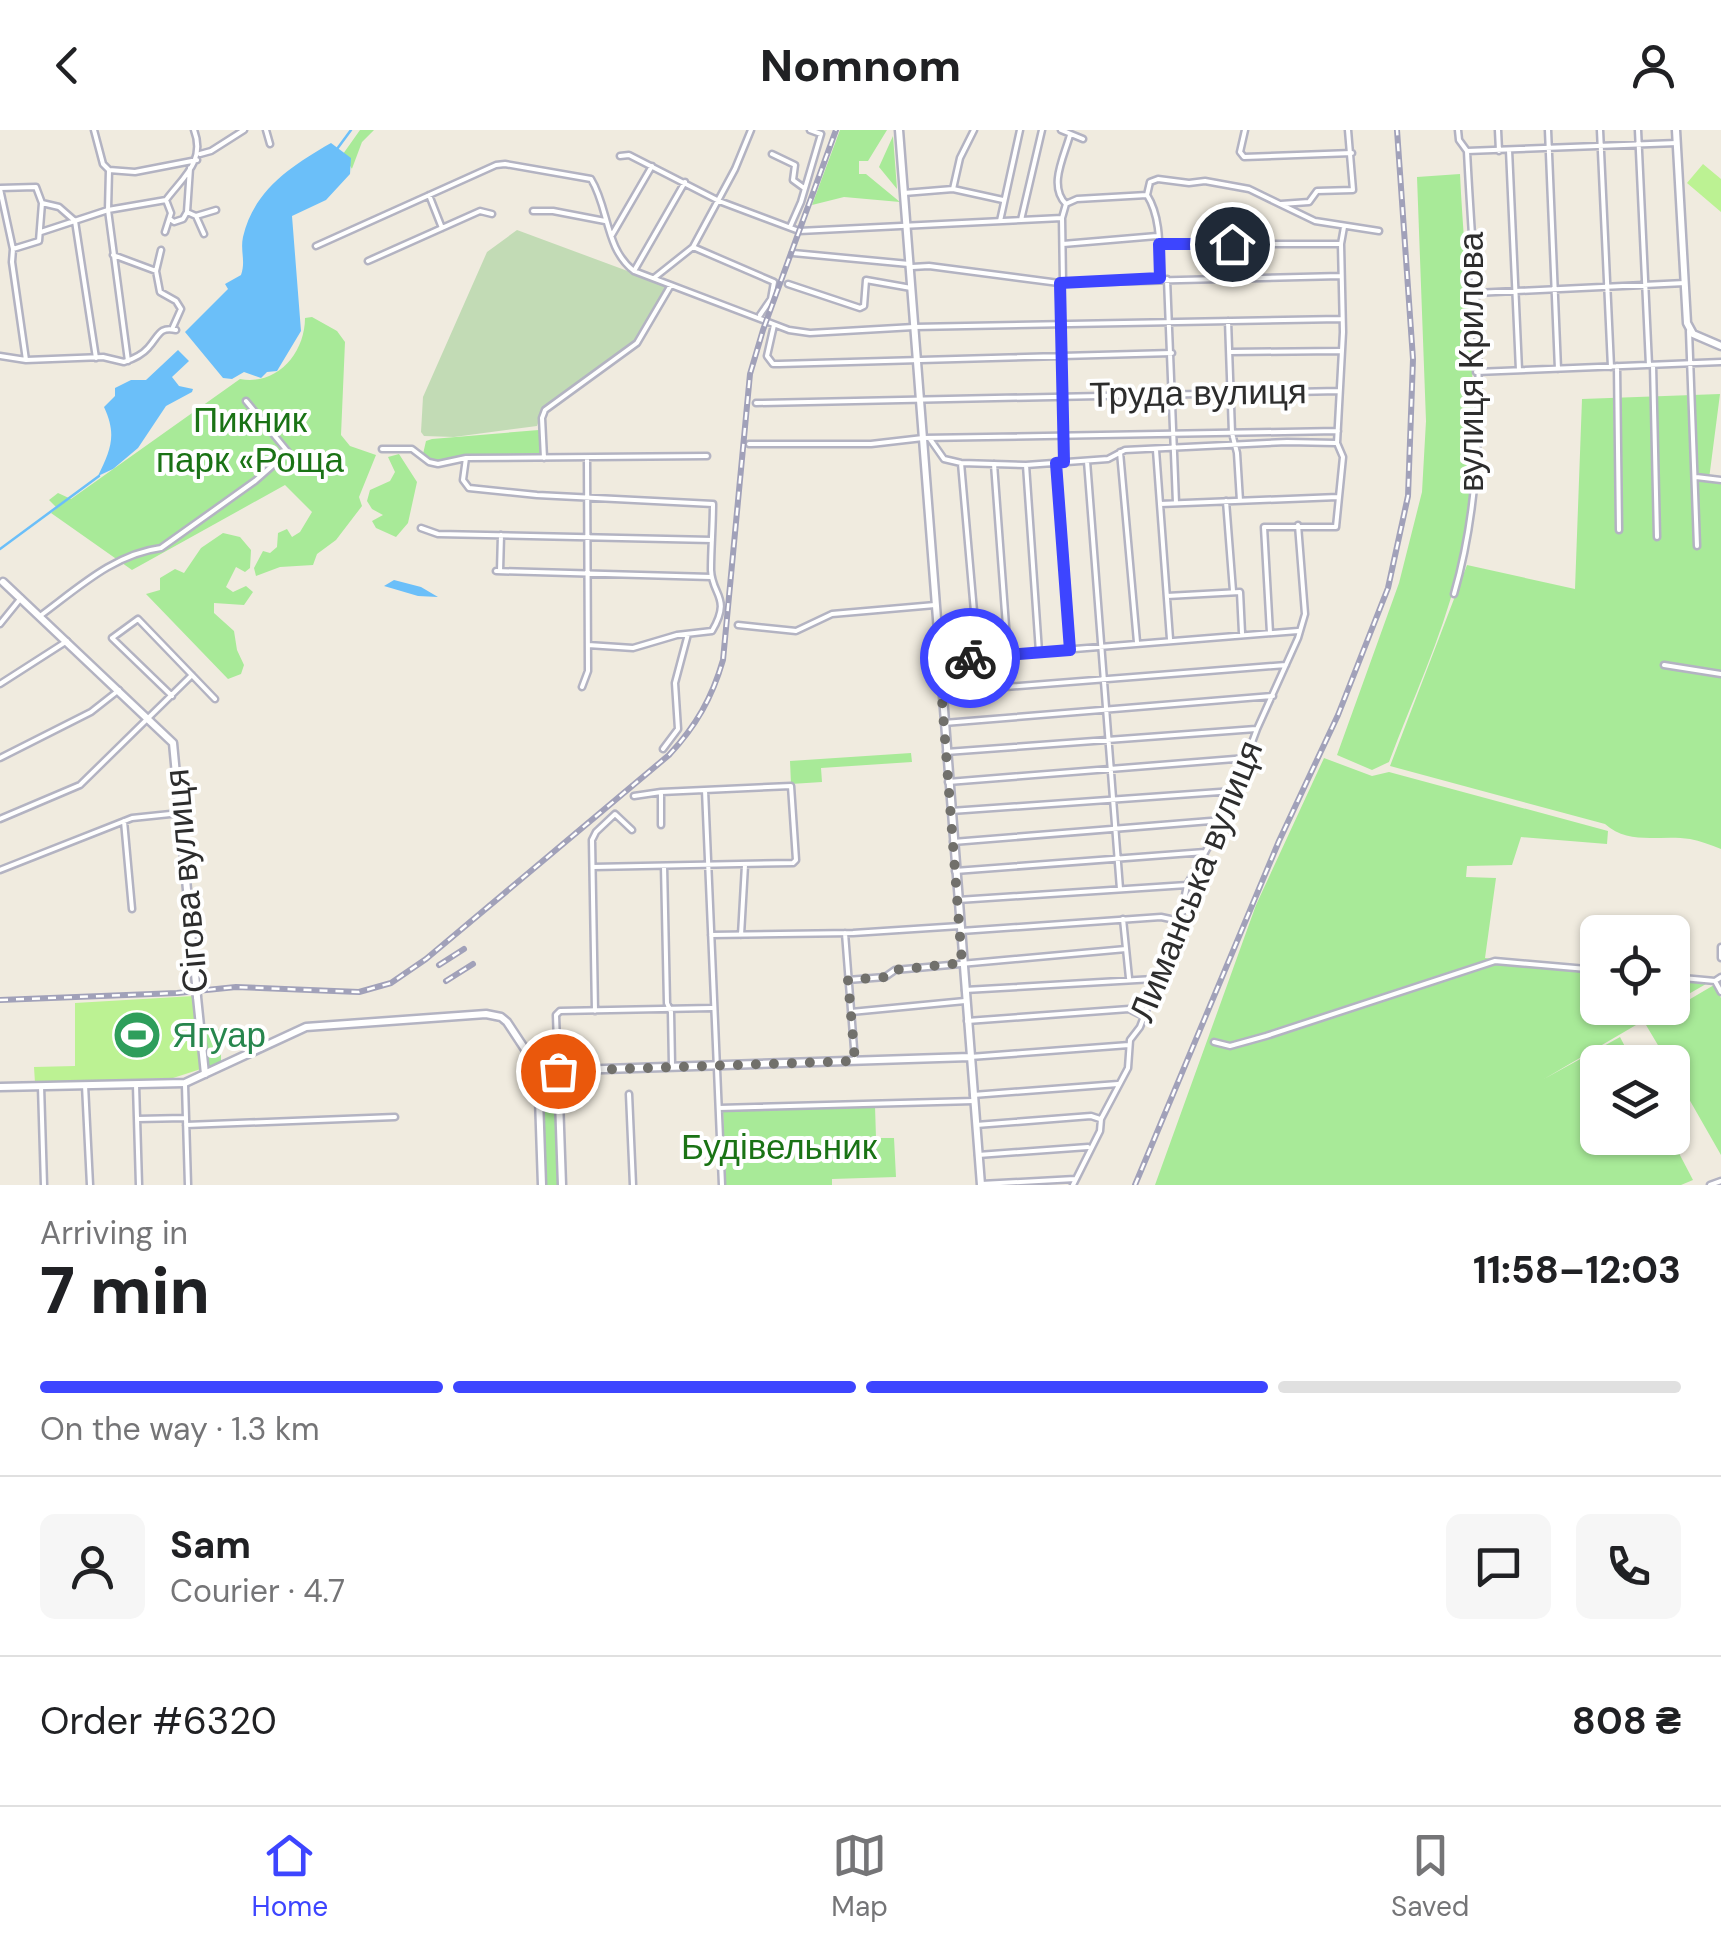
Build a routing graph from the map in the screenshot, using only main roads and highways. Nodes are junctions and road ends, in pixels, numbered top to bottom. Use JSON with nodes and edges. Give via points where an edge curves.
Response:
{"nodes":[{"id":1,"x":898,"y":130,"type":"edge"},
{"id":2,"x":1676,"y":130,"type":"edge"},
{"id":3,"x":1721,"y":346,"type":"edge"},
{"id":4,"x":2,"y":580,"type":"edge"},
{"id":5,"x":970,"y":1057,"type":"junction"},
{"id":6,"x":538,"y":1068,"type":"junction"},
{"id":7,"x":558,"y":1071,"type":"junction"},
{"id":8,"x":205,"y":1074,"type":"junction"},
{"id":9,"x":559,"y":1082,"type":"junction"},
{"id":10,"x":538,"y":1083,"type":"junction"},
{"id":11,"x":0,"y":1087,"type":"edge"},
{"id":12,"x":981,"y":1184,"type":"edge"},
{"id":13,"x":542,"y":1185,"type":"edge"},
{"id":14,"x":562,"y":1185,"type":"edge"}],
"edges":[{"from":1,"to":5,"type":"main road"},
{"from":2,"to":3,"type":"main road","via":[[1690,331]]},
{"from":4,"to":8,"type":"main road","name":"Сігова вулиця","bridge":true,"via":[[173,743]]},
{"from":5,"to":7,"type":"main road"},
{"from":5,"to":12,"type":"main road"},
{"from":6,"to":7,"type":"main road"},
{"from":6,"to":8,"type":"main road","via":[[506,1022],[486,1014],[306,1026]]},
{"from":6,"to":10,"type":"main road"},
{"from":7,"to":9,"type":"main road"},
{"from":8,"to":11,"type":"main road","via":[[186,1083]]},
{"from":9,"to":10,"type":"main road"},
{"from":9,"to":14,"type":"main road"},
{"from":10,"to":13,"type":"main road"}]}
